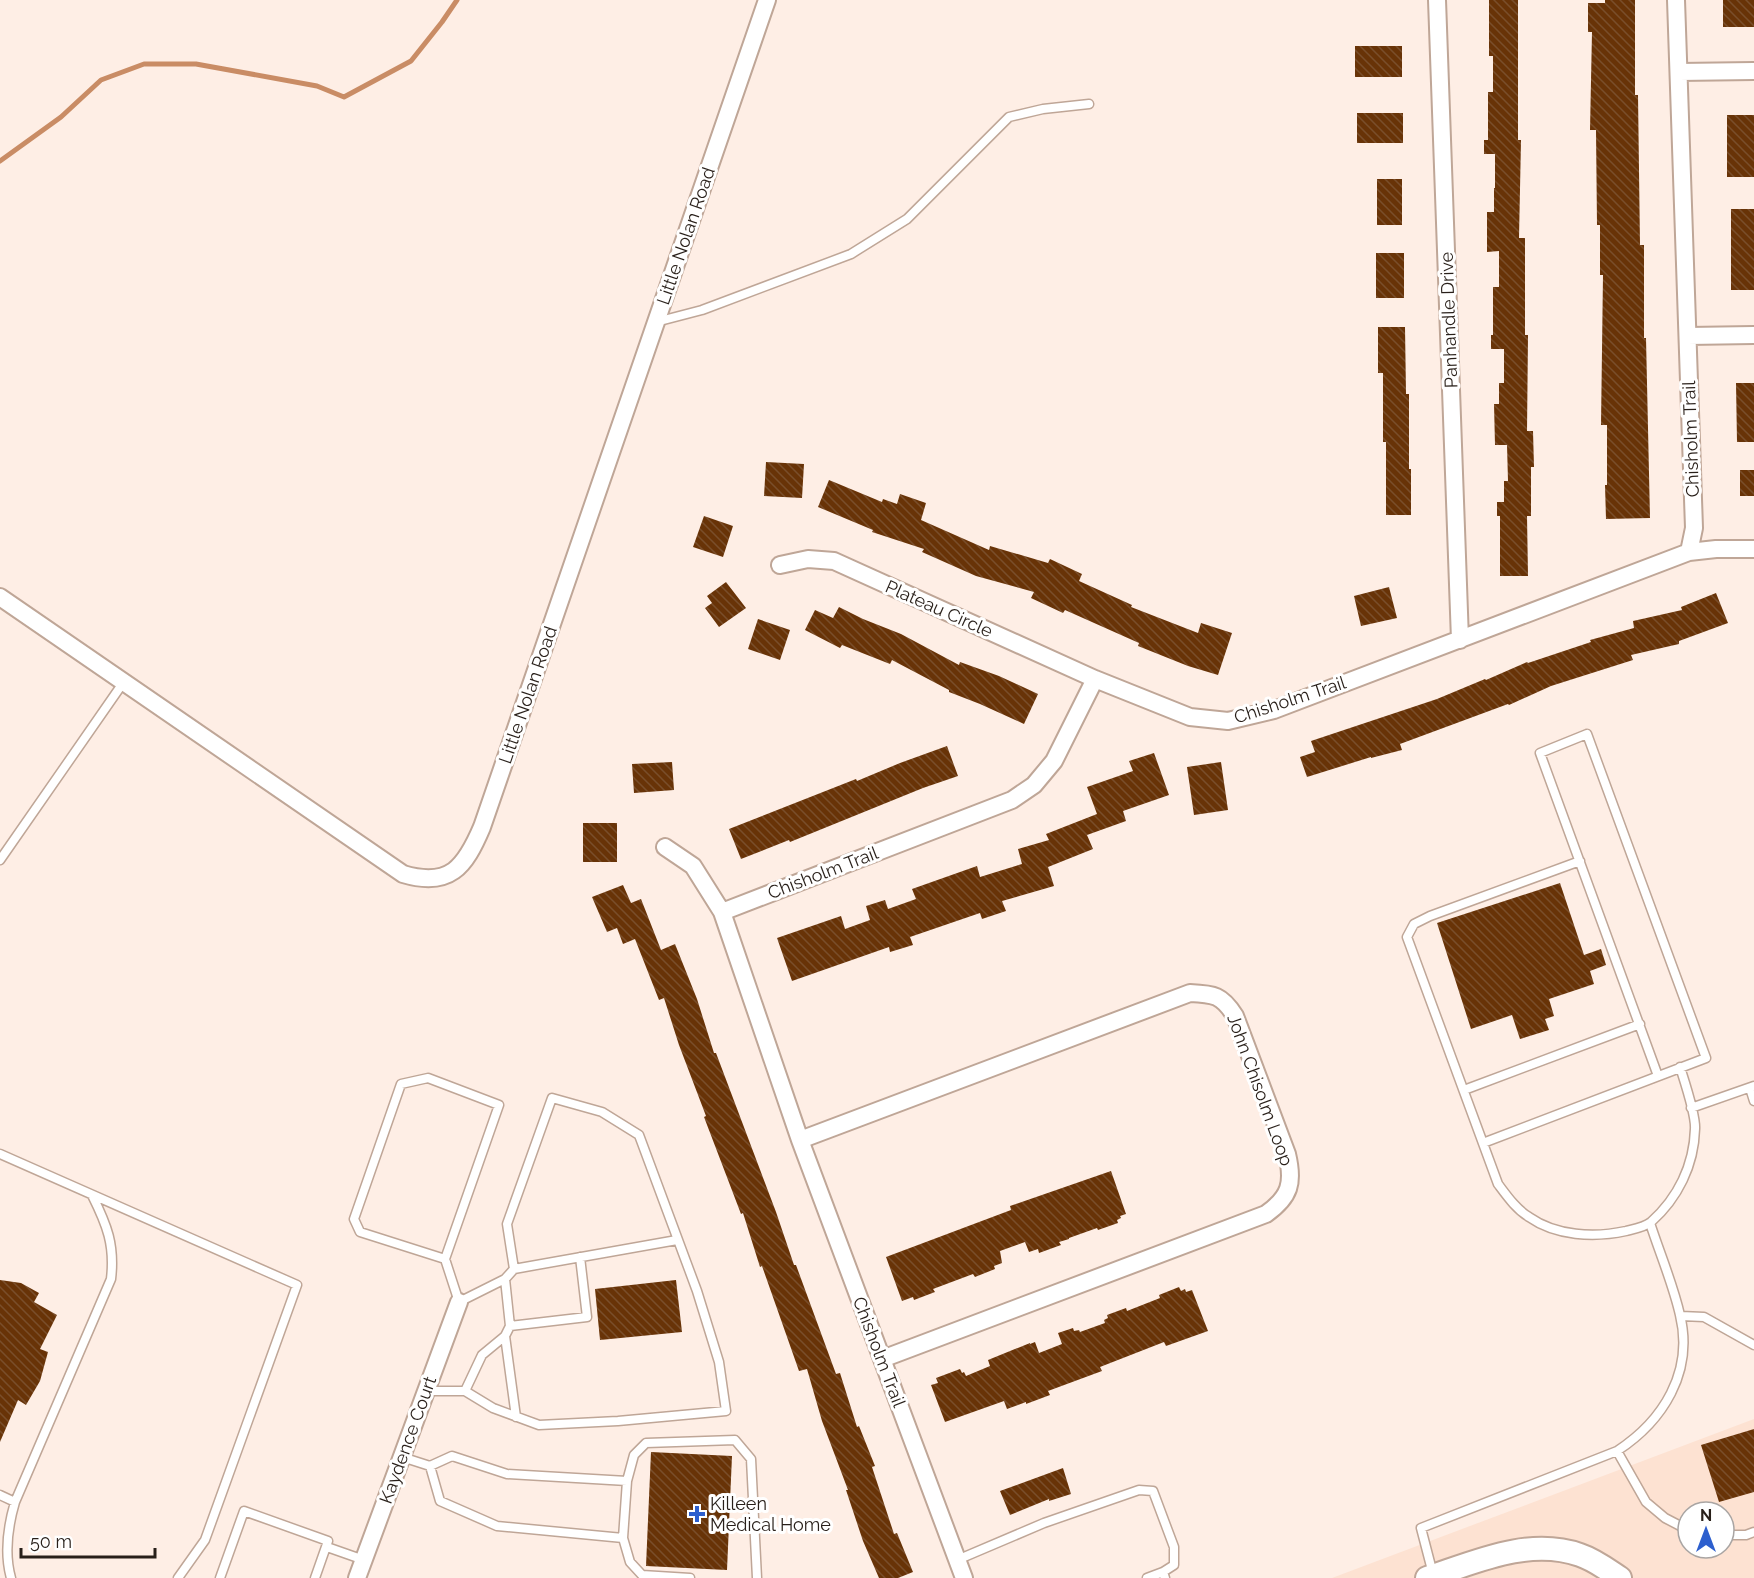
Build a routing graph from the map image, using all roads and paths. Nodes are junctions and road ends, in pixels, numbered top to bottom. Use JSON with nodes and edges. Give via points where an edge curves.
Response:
{"nodes":[{"id":1,"x":767,"y":0,"type":"edge"},
{"id":2,"x":1437,"y":0,"type":"edge"},
{"id":3,"x":1676,"y":0,"type":"edge"},
{"id":4,"x":1754,"y":71,"type":"edge"},
{"id":5,"x":1679,"y":72,"type":"junction"},
{"id":6,"x":1089,"y":104,"type":"dead end"},
{"id":7,"x":656,"y":322,"type":"junction"},
{"id":8,"x":1754,"y":334,"type":"edge"},
{"id":9,"x":1688,"y":336,"type":"junction"},
{"id":10,"x":1754,"y":549,"type":"edge"},
{"id":11,"x":1689,"y":552,"type":"junction"},
{"id":12,"x":780,"y":566,"type":"dead end"},
{"id":13,"x":0,"y":597,"type":"edge"},
{"id":14,"x":1460,"y":640,"type":"junction"},
{"id":15,"x":1095,"y":679,"type":"junction"},
{"id":16,"x":123,"y":683,"type":"junction"},
{"id":17,"x":665,"y":847,"type":"dead end"},
{"id":18,"x":0,"y":860,"type":"edge"},
{"id":19,"x":1580,"y":861,"type":"junction"},
{"id":20,"x":722,"y":912,"type":"junction"},
{"id":21,"x":1640,"y":1024,"type":"junction"},
{"id":22,"x":1680,"y":1067,"type":"junction"},
{"id":23,"x":1658,"y":1076,"type":"junction"},
{"id":24,"x":1752,"y":1087,"type":"edge"},
{"id":25,"x":1464,"y":1090,"type":"junction"},
{"id":26,"x":1754,"y":1101,"type":"edge"},
{"id":27,"x":1691,"y":1108,"type":"junction"},
{"id":28,"x":800,"y":1140,"type":"junction"},
{"id":29,"x":1483,"y":1143,"type":"junction"},
{"id":30,"x":0,"y":1154,"type":"edge"},
{"id":31,"x":92,"y":1195,"type":"junction"},
{"id":32,"x":1650,"y":1223,"type":"junction"},
{"id":33,"x":677,"y":1240,"type":"junction"},
{"id":34,"x":580,"y":1257,"type":"junction"},
{"id":35,"x":445,"y":1259,"type":"junction"},
{"id":36,"x":514,"y":1269,"type":"junction"},
{"id":37,"x":505,"y":1279,"type":"junction"},
{"id":38,"x":459,"y":1302,"type":"junction"},
{"id":39,"x":1681,"y":1316,"type":"junction"},
{"id":40,"x":510,"y":1326,"type":"junction"},
{"id":41,"x":505,"y":1336,"type":"junction"},
{"id":42,"x":1754,"y":1345,"type":"edge"},
{"id":43,"x":882,"y":1359,"type":"junction"},
{"id":44,"x":427,"y":1391,"type":"junction"},
{"id":45,"x":465,"y":1391,"type":"junction"},
{"id":46,"x":516,"y":1417,"type":"junction"},
{"id":47,"x":1617,"y":1451,"type":"junction"},
{"id":48,"x":402,"y":1457,"type":"junction"},
{"id":49,"x":430,"y":1466,"type":"junction"},
{"id":50,"x":627,"y":1481,"type":"junction"},
{"id":51,"x":0,"y":1494,"type":"edge"},
{"id":52,"x":15,"y":1502,"type":"junction"},
{"id":53,"x":1676,"y":1524,"type":"edge"},
{"id":54,"x":1754,"y":1532,"type":"edge"},
{"id":55,"x":1736,"y":1535,"type":"edge"},
{"id":56,"x":624,"y":1538,"type":"junction"},
{"id":57,"x":327,"y":1547,"type":"junction"},
{"id":58,"x":364,"y":1560,"type":"junction"},
{"id":59,"x":957,"y":1560,"type":"junction"},
{"id":60,"x":7,"y":1575,"type":"edge"},
{"id":61,"x":1164,"y":1575,"type":"edge"},
{"id":62,"x":1430,"y":1577,"type":"edge"},
{"id":63,"x":178,"y":1578,"type":"edge"},
{"id":64,"x":220,"y":1578,"type":"edge"},
{"id":65,"x":315,"y":1578,"type":"edge"},
{"id":66,"x":357,"y":1578,"type":"edge"},
{"id":67,"x":690,"y":1578,"type":"edge"},
{"id":68,"x":757,"y":1578,"type":"edge"},
{"id":69,"x":964,"y":1578,"type":"edge"},
{"id":70,"x":1147,"y":1578,"type":"edge"},
{"id":71,"x":1620,"y":1578,"type":"edge"}],
"edges":[{"from":1,"to":7,"type":"street","name":"Little Nolan Road"},
{"from":2,"to":14,"type":"street","name":"Panhandle Drive"},
{"from":3,"to":5,"type":"street","name":"Chisholm Trail"},
{"from":4,"to":5,"type":"street"},
{"from":5,"to":9,"type":"street","name":"Chisholm Trail"},
{"from":6,"to":7,"type":"lane","via":[[1009,117],[907,219],[851,254],[702,310]]},
{"from":7,"to":16,"type":"street","name":"Little Nolan Road","via":[[482,826],[472,850],[446,876],[430,879],[403,874]]},
{"from":8,"to":9,"type":"street"},
{"from":9,"to":11,"type":"street","name":"Chisholm Trail","via":[[1694,528]]},
{"from":10,"to":11,"type":"street"},
{"from":11,"to":14,"type":"street","name":"Chisholm Trail"},
{"from":12,"to":15,"type":"street","name":"Plateau Circle","via":[[808,559],[834,561]]},
{"from":13,"to":16,"type":"street","name":"Little Nolan Road"},
{"from":14,"to":15,"type":"street","name":"Chisholm Trail","via":[[1274,710],[1228,721],[1190,717]]},
{"from":15,"to":20,"type":"street","name":"Chisholm Trail","via":[[1054,761],[1034,785],[1012,800]]},
{"from":16,"to":18,"type":"lane"},
{"from":17,"to":20,"type":"street","via":[[693,866]]},
{"from":19,"to":21,"type":"lane"},
{"from":19,"to":22,"type":"lane","via":[[1540,753],[1587,734],[1706,1058]]},
{"from":19,"to":25,"type":"lane","via":[[1414,924],[1407,938]]},
{"from":20,"to":28,"type":"street","name":"Chisholm Trail"},
{"from":21,"to":23,"type":"lane"},
{"from":21,"to":25,"type":"lane"},
{"from":22,"to":23,"type":"lane"},
{"from":22,"to":27,"type":"lane"},
{"from":23,"to":29,"type":"lane"},
{"from":24,"to":26,"type":"lane"},
{"from":24,"to":27,"type":"lane"},
{"from":25,"to":29,"type":"lane"},
{"from":27,"to":32,"type":"lane","via":[[1696,1127],[1686,1174],[1673,1198]]},
{"from":28,"to":43,"type":"street","name":"Chisholm Trail"},
{"from":28,"to":43,"type":"street","name":"John Chisolm Loop","via":[[1191,993],[1212,994],[1228,1005],[1235,1016],[1287,1154],[1291,1172],[1286,1196],[1266,1214]]},
{"from":29,"to":32,"type":"lane","via":[[1498,1184],[1515,1205],[1539,1223],[1577,1234],[1607,1235]]},
{"from":30,"to":31,"type":"lane"},
{"from":31,"to":52,"type":"lane","via":[[110,1234],[111,1279]]},
{"from":31,"to":63,"type":"lane","via":[[297,1285],[205,1540]]},
{"from":32,"to":39,"type":"lane"},
{"from":33,"to":34,"type":"lane"},
{"from":33,"to":36,"type":"lane","via":[[639,1135],[602,1112],[552,1098],[507,1224]]},
{"from":33,"to":46,"type":"lane","via":[[719,1362],[726,1411],[539,1425]]},
{"from":34,"to":36,"type":"lane"},
{"from":34,"to":40,"type":"lane","via":[[587,1317]]},
{"from":35,"to":35,"type":"lane","via":[[360,1232],[354,1219],[401,1084],[428,1078],[499,1105]]},
{"from":35,"to":38,"type":"lane"},
{"from":36,"to":37,"type":"lane"},
{"from":37,"to":38,"type":"lane"},
{"from":37,"to":40,"type":"lane"},
{"from":38,"to":44,"type":"street","name":"Kaydence Court"},
{"from":39,"to":42,"type":"lane","via":[[1704,1317]]},
{"from":39,"to":47,"type":"lane","via":[[1680,1373],[1669,1398],[1654,1420]]},
{"from":40,"to":41,"type":"lane"},
{"from":41,"to":45,"type":"lane","via":[[482,1355]]},
{"from":41,"to":46,"type":"lane"},
{"from":43,"to":59,"type":"street","name":"Chisholm Trail"},
{"from":44,"to":45,"type":"lane"},
{"from":44,"to":48,"type":"street","name":"Kaydence Court"},
{"from":45,"to":46,"type":"lane"},
{"from":47,"to":53,"type":"lane","via":[[1646,1502]]},
{"from":47,"to":62,"type":"lane","via":[[1421,1528]]},
{"from":48,"to":49,"type":"lane"},
{"from":48,"to":58,"type":"street","name":"Kaydence Court"},
{"from":49,"to":50,"type":"lane","via":[[452,1456],[507,1474]]},
{"from":49,"to":56,"type":"lane","via":[[440,1501],[497,1526]]},
{"from":50,"to":56,"type":"lane"},
{"from":50,"to":68,"type":"lane","via":[[634,1455],[646,1443],[735,1440],[751,1459]]},
{"from":51,"to":52,"type":"lane"},
{"from":52,"to":60,"type":"lane","via":[[10,1519]]},
{"from":54,"to":55,"type":"lane"},
{"from":56,"to":67,"type":"lane","via":[[630,1562],[642,1575]]},
{"from":57,"to":58,"type":"lane"},
{"from":57,"to":64,"type":"lane","via":[[328,1541],[244,1511]]},
{"from":57,"to":65,"type":"lane"},
{"from":58,"to":66,"type":"street","name":"Kaydence Court"},
{"from":59,"to":61,"type":"lane","via":[[1044,1523],[1139,1490],[1153,1491],[1174,1547],[1174,1565]]},
{"from":59,"to":69,"type":"street","name":"Chisholm Trail"},
{"from":61,"to":70,"type":"lane"},
{"from":62,"to":71,"type":"main road","via":[[1510,1551],[1538,1549],[1580,1555]]}]}
